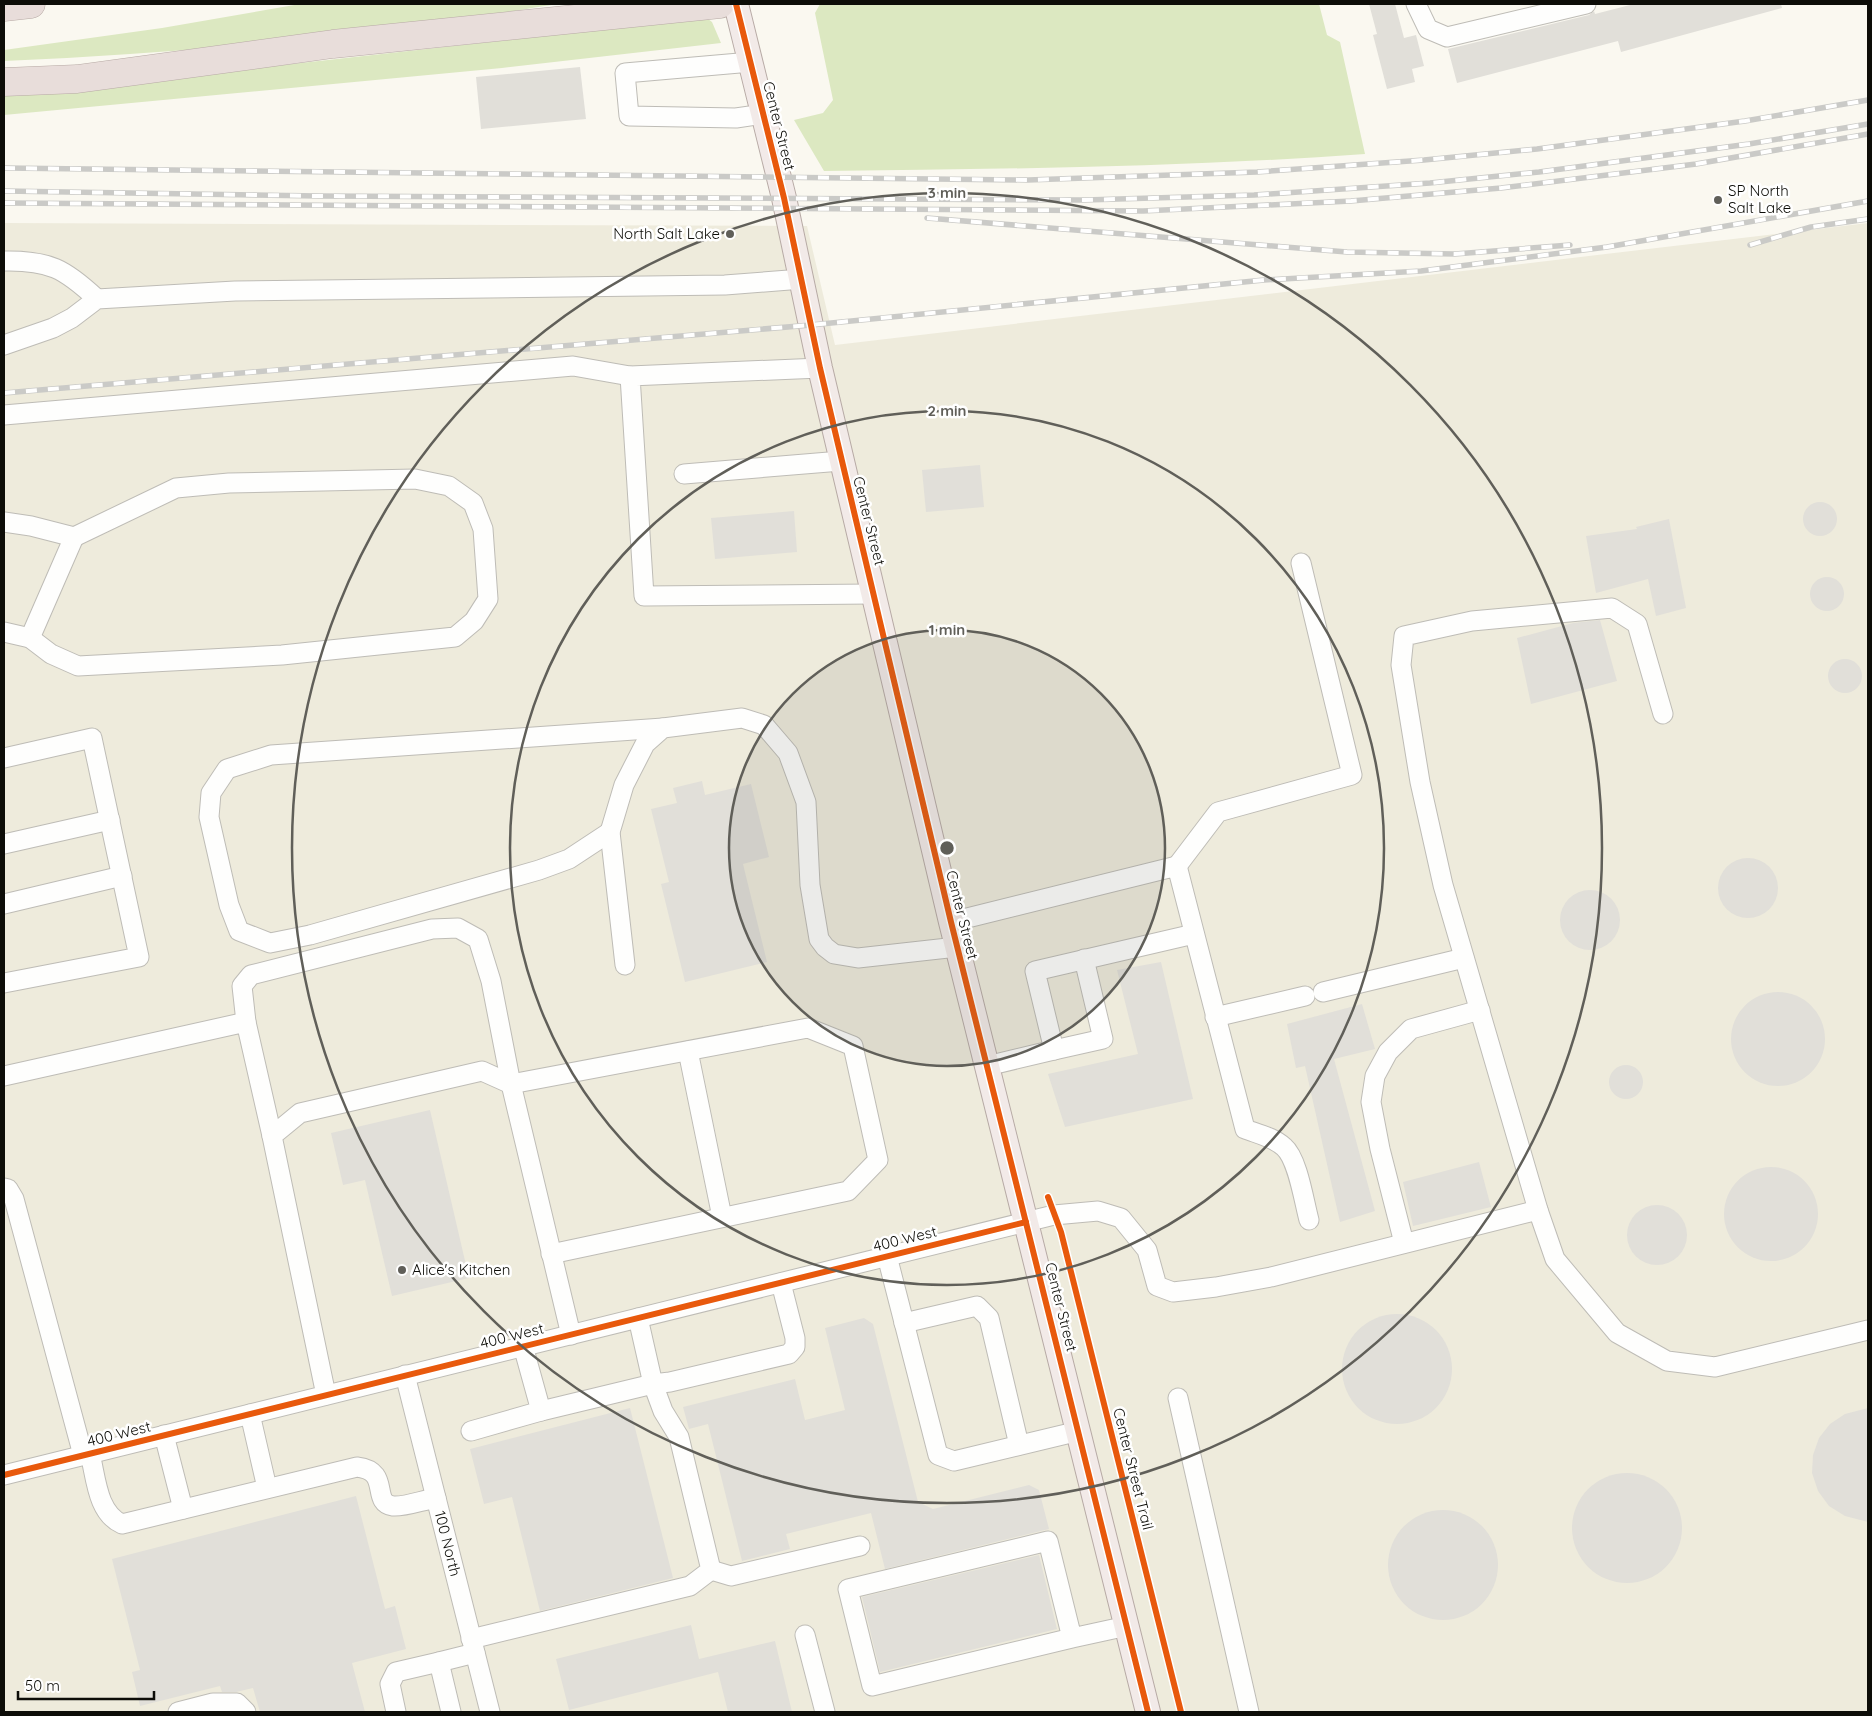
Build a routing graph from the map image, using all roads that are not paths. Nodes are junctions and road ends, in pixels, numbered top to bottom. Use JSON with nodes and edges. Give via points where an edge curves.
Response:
{"nodes":[{"id":1,"x":31,"y":4,"type":"edge"},
{"id":2,"x":720,"y":4,"type":"edge"},
{"id":3,"x":736,"y":4,"type":"edge"},
{"id":4,"x":1416,"y":4,"type":"edge"},
{"id":5,"x":1586,"y":4,"type":"edge"},
{"id":6,"x":4,"y":7,"type":"edge"},
{"id":7,"x":751,"y":62,"type":"junction"},
{"id":8,"x":4,"y":82,"type":"edge"},
{"id":9,"x":764,"y":114,"type":"junction"},
{"id":10,"x":4,"y":261,"type":"edge"},
{"id":11,"x":802,"y":280,"type":"junction"},
{"id":12,"x":97,"y":298,"type":"junction"},
{"id":13,"x":4,"y":345,"type":"edge"},
{"id":14,"x":820,"y":368,"type":"junction"},
{"id":15,"x":630,"y":376,"type":"junction"},
{"id":16,"x":4,"y":415,"type":"edge"},
{"id":17,"x":841,"y":461,"type":"junction"},
{"id":18,"x":684,"y":474,"type":"dead end"},
{"id":19,"x":4,"y":522,"type":"edge"},
{"id":20,"x":74,"y":537,"type":"junction"},
{"id":21,"x":1301,"y":564,"type":"dead end"},
{"id":22,"x":873,"y":594,"type":"junction"},
{"id":23,"x":4,"y":632,"type":"edge"},
{"id":24,"x":30,"y":638,"type":"junction"},
{"id":25,"x":1662,"y":714,"type":"dead end"},
{"id":26,"x":663,"y":728,"type":"junction"},
{"id":27,"x":4,"y":758,"type":"edge"},
{"id":28,"x":110,"y":820,"type":"junction"},
{"id":29,"x":610,"y":832,"type":"junction"},
{"id":30,"x":4,"y":844,"type":"edge"},
{"id":31,"x":1177,"y":866,"type":"junction"},
{"id":32,"x":122,"y":876,"type":"junction"},
{"id":33,"x":4,"y":904,"type":"edge"},
{"id":34,"x":951,"y":922,"type":"junction"},
{"id":35,"x":1194,"y":934,"type":"junction"},
{"id":36,"x":957,"y":947,"type":"junction"},
{"id":37,"x":1464,"y":958,"type":"junction"},
{"id":38,"x":1084,"y":959,"type":"junction"},
{"id":39,"x":625,"y":965,"type":"dead end"},
{"id":40,"x":4,"y":983,"type":"edge"},
{"id":41,"x":1480,"y":1010,"type":"junction"},
{"id":42,"x":1215,"y":1017,"type":"junction"},
{"id":43,"x":246,"y":1022,"type":"junction"},
{"id":44,"x":1054,"y":1050,"type":"junction"},
{"id":45,"x":688,"y":1051,"type":"junction"},
{"id":46,"x":987,"y":1066,"type":"junction"},
{"id":47,"x":4,"y":1076,"type":"edge"},
{"id":48,"x":511,"y":1084,"type":"junction"},
{"id":49,"x":272,"y":1136,"type":"junction"},
{"id":50,"x":4,"y":1188,"type":"edge"},
{"id":51,"x":1538,"y":1210,"type":"junction"},
{"id":52,"x":722,"y":1217,"type":"junction"},
{"id":53,"x":1309,"y":1220,"type":"dead end"},
{"id":54,"x":1026,"y":1222,"type":"junction"},
{"id":55,"x":1404,"y":1243,"type":"junction"},
{"id":56,"x":551,"y":1254,"type":"junction"},
{"id":57,"x":887,"y":1256,"type":"junction"},
{"id":58,"x":781,"y":1282,"type":"junction"},
{"id":59,"x":638,"y":1318,"type":"junction"},
{"id":60,"x":904,"y":1323,"type":"junction"},
{"id":61,"x":1868,"y":1330,"type":"edge"},
{"id":62,"x":570,"y":1335,"type":"junction"},
{"id":63,"x":523,"y":1346,"type":"junction"},
{"id":64,"x":405,"y":1376,"type":"junction"},
{"id":65,"x":653,"y":1384,"type":"junction"},
{"id":66,"x":326,"y":1395,"type":"junction"},
{"id":67,"x":1178,"y":1398,"type":"dead end"},
{"id":68,"x":541,"y":1411,"type":"junction"},
{"id":69,"x":250,"y":1414,"type":"junction"},
{"id":70,"x":471,"y":1431,"type":"dead end"},
{"id":71,"x":1079,"y":1431,"type":"junction"},
{"id":72,"x":164,"y":1435,"type":"junction"},
{"id":73,"x":1019,"y":1445,"type":"junction"},
{"id":74,"x":87,"y":1454,"type":"junction"},
{"id":75,"x":4,"y":1475,"type":"edge"},
{"id":76,"x":267,"y":1488,"type":"junction"},
{"id":77,"x":436,"y":1498,"type":"junction"},
{"id":78,"x":183,"y":1509,"type":"junction"},
{"id":79,"x":860,"y":1546,"type":"dead end"},
{"id":80,"x":711,"y":1570,"type":"junction"},
{"id":81,"x":1127,"y":1626,"type":"junction"},
{"id":82,"x":804,"y":1635,"type":"dead end"},
{"id":83,"x":1072,"y":1638,"type":"junction"},
{"id":84,"x":473,"y":1646,"type":"junction"},
{"id":85,"x":439,"y":1662,"type":"junction"},
{"id":86,"x":178,"y":1712,"type":"edge"},
{"id":87,"x":246,"y":1712,"type":"edge"},
{"id":88,"x":396,"y":1712,"type":"edge"},
{"id":89,"x":451,"y":1712,"type":"edge"},
{"id":90,"x":490,"y":1712,"type":"edge"},
{"id":91,"x":826,"y":1712,"type":"edge"},
{"id":92,"x":1148,"y":1712,"type":"edge"},
{"id":93,"x":1249,"y":1712,"type":"edge"}],
"edges":[{"from":1,"to":6,"type":"highway"},
{"from":2,"to":8,"type":"highway","via":[[333,44],[77,79]]},
{"from":3,"to":7,"type":"main road","name":"Center Street"},
{"from":4,"to":5,"type":"street","via":[[1428,29],[1447,37]]},
{"from":7,"to":9,"type":"main road","name":"Center Street"},
{"from":7,"to":9,"type":"street","via":[[625,73],[630,116],[736,118]]},
{"from":9,"to":11,"type":"main road","name":"Center Street"},
{"from":10,"to":12,"type":"street","via":[[53,266],[72,275]]},
{"from":11,"to":12,"type":"street","via":[[725,285],[235,291]]},
{"from":11,"to":14,"type":"main road","name":"Center Street"},
{"from":12,"to":13,"type":"street","via":[[53,328]]},
{"from":14,"to":15,"type":"street"},
{"from":14,"to":17,"type":"main road","name":"Center Street"},
{"from":15,"to":16,"type":"street","via":[[573,366]]},
{"from":15,"to":22,"type":"street","via":[[644,596]]},
{"from":17,"to":18,"type":"street"},
{"from":17,"to":22,"type":"main road","name":"Center Street"},
{"from":19,"to":20,"type":"street"},
{"from":20,"to":24,"type":"street"},
{"from":20,"to":24,"type":"street","via":[[176,488],[229,483],[415,480],[449,486],[473,503],[483,529],[488,599],[474,622],[455,637],[282,655],[78,666],[51,654]]},
{"from":21,"to":31,"type":"street","via":[[1352,775],[1218,812]]},
{"from":22,"to":34,"type":"main road","name":"Center Street"},
{"from":23,"to":24,"type":"street"},
{"from":25,"to":37,"type":"street","via":[[1637,624],[1612,608],[1472,621],[1404,636],[1401,665],[1420,782],[1443,885]]},
{"from":26,"to":29,"type":"street","via":[[645,744],[624,785]]},
{"from":26,"to":29,"type":"street","via":[[271,755],[227,770],[211,793],[209,817],[238,931],[270,943],[310,935],[539,870],[569,859]]},
{"from":26,"to":36,"type":"street","via":[[742,718],[764,725],[788,753],[806,802],[810,885],[819,939],[834,954],[858,958]]},
{"from":27,"to":28,"type":"street","via":[[92,738]]},
{"from":28,"to":30,"type":"street"},
{"from":28,"to":32,"type":"street"},
{"from":29,"to":39,"type":"street"},
{"from":31,"to":34,"type":"street"},
{"from":31,"to":35,"type":"street"},
{"from":32,"to":33,"type":"street"},
{"from":32,"to":40,"type":"street","via":[[139,957]]},
{"from":34,"to":36,"type":"main road","name":"Center Street"},
{"from":35,"to":38,"type":"street"},
{"from":35,"to":42,"type":"street"},
{"from":36,"to":46,"type":"main road","name":"Center Street"},
{"from":37,"to":41,"type":"street"},
{"from":37,"to":42,"type":"street"},
{"from":38,"to":44,"type":"street","via":[[1035,971]]},
{"from":38,"to":44,"type":"street","via":[[1103,1039]]},
{"from":41,"to":51,"type":"street"},
{"from":41,"to":55,"type":"street","via":[[1411,1029],[1388,1052],[1375,1076],[1371,1102]]},
{"from":42,"to":53,"type":"street","via":[[1245,1129],[1274,1139],[1286,1148],[1293,1160]]},
{"from":43,"to":47,"type":"street"},
{"from":43,"to":48,"type":"street","via":[[242,986],[251,975],[432,929],[458,928],[478,939],[491,980]]},
{"from":43,"to":49,"type":"street"},
{"from":44,"to":46,"type":"street"},
{"from":45,"to":48,"type":"street"},
{"from":45,"to":52,"type":"street"},
{"from":45,"to":52,"type":"street","via":[[808,1028],[853,1046],[878,1160],[848,1191]]},
{"from":46,"to":54,"type":"main road","name":"Center Street"},
{"from":48,"to":49,"type":"street","via":[[482,1071],[300,1113]]},
{"from":48,"to":56,"type":"street"},
{"from":49,"to":66,"type":"street"},
{"from":50,"to":74,"type":"street","via":[[14,1199]]},
{"from":51,"to":55,"type":"street"},
{"from":51,"to":61,"type":"street","via":[[1555,1259],[1617,1333],[1667,1361],[1715,1367]]},
{"from":52,"to":56,"type":"street"},
{"from":54,"to":55,"type":"street","name":"400 West","via":[[1054,1215],[1098,1211],[1120,1218],[1147,1250],[1157,1286],[1173,1292],[1271,1277]]},
{"from":54,"to":57,"type":"street","name":"400 West"},
{"from":54,"to":71,"type":"main road","name":"Center Street"},
{"from":56,"to":62,"type":"street"},
{"from":57,"to":58,"type":"street","name":"400 West"},
{"from":57,"to":60,"type":"street"},
{"from":58,"to":59,"type":"street","name":"400 West"},
{"from":58,"to":65,"type":"street","via":[[795,1338],[789,1354]]},
{"from":59,"to":62,"type":"street","name":"400 West"},
{"from":59,"to":65,"type":"street"},
{"from":60,"to":73,"type":"street","via":[[938,1456],[954,1461]]},
{"from":60,"to":73,"type":"street","via":[[976,1306],[989,1318]]},
{"from":62,"to":63,"type":"street","name":"400 West"},
{"from":63,"to":64,"type":"street","name":"400 West"},
{"from":63,"to":68,"type":"street"},
{"from":64,"to":66,"type":"street","name":"400 West"},
{"from":64,"to":77,"type":"street","name":"100 North"},
{"from":65,"to":68,"type":"street"},
{"from":65,"to":80,"type":"street","via":[[679,1437]]},
{"from":66,"to":69,"type":"street","name":"400 West"},
{"from":67,"to":93,"type":"street"},
{"from":68,"to":70,"type":"street"},
{"from":69,"to":72,"type":"street","name":"400 West"},
{"from":69,"to":76,"type":"street"},
{"from":71,"to":73,"type":"street"},
{"from":71,"to":81,"type":"main road","name":"Center Street"},
{"from":72,"to":74,"type":"street","name":"400 West"},
{"from":72,"to":78,"type":"street"},
{"from":74,"to":75,"type":"street","name":"400 West"},
{"from":74,"to":78,"type":"street","via":[[105,1511],[113,1520],[122,1524]]},
{"from":76,"to":77,"type":"street","via":[[357,1467],[369,1468],[377,1475],[381,1495],[387,1504],[394,1506]]},
{"from":76,"to":78,"type":"street"},
{"from":77,"to":84,"type":"street","name":"100 North"},
{"from":79,"to":80,"type":"street","via":[[731,1576]]},
{"from":80,"to":84,"type":"street","via":[[690,1586]]},
{"from":81,"to":83,"type":"street"},
{"from":81,"to":92,"type":"main road","name":"Center Street"},
{"from":82,"to":91,"type":"street"},
{"from":83,"to":83,"type":"street","via":[[1048,1540],[848,1589],[872,1686]]},
{"from":84,"to":85,"type":"street"},
{"from":84,"to":90,"type":"street","name":"100 North"},
{"from":85,"to":88,"type":"street","via":[[396,1672],[390,1684]]},
{"from":85,"to":89,"type":"street"},
{"from":86,"to":87,"type":"street","via":[[213,1703],[237,1703]]}]}
